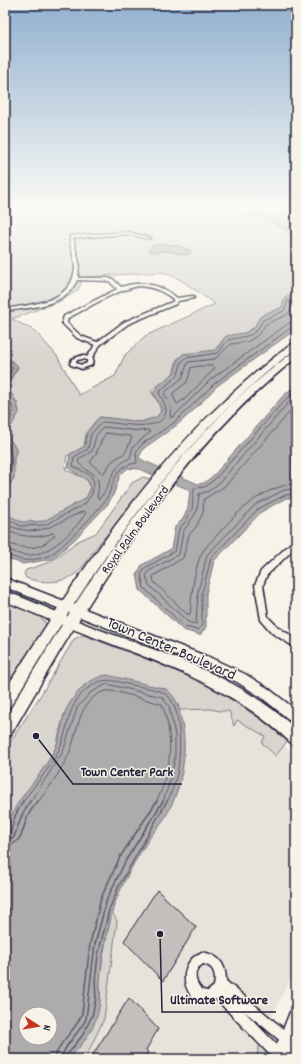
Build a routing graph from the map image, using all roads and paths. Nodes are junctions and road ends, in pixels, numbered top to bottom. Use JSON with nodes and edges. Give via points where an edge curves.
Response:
{"nodes":[{"id":1,"x":76,"y":260,"type":"edge"},
{"id":2,"x":75,"y":279,"type":"junction"},
{"id":3,"x":119,"y":289,"type":"junction"},
{"id":4,"x":192,"y":297,"type":"dead end"},
{"id":5,"x":176,"y":300,"type":"junction"},
{"id":6,"x":5,"y":309,"type":"edge"},
{"id":7,"x":98,"y":344,"type":"junction"},
{"id":8,"x":296,"y":345,"type":"edge"},
{"id":9,"x":296,"y":354,"type":"edge"},
{"id":10,"x":89,"y":358,"type":"dead end"},
{"id":11,"x":171,"y":470,"type":"junction"},
{"id":12,"x":160,"y":483,"type":"junction"},
{"id":13,"x":296,"y":543,"type":"edge"},
{"id":14,"x":5,"y":582,"type":"edge"},
{"id":15,"x":5,"y":596,"type":"edge"},
{"id":16,"x":66,"y":606,"type":"junction"},
{"id":17,"x":77,"y":611,"type":"junction"},
{"id":18,"x":64,"y":621,"type":"junction"},
{"id":19,"x":296,"y":644,"type":"edge"},
{"id":20,"x":5,"y":702,"type":"edge"},
{"id":21,"x":296,"y":718,"type":"edge"},
{"id":22,"x":5,"y":731,"type":"edge"},
{"id":23,"x":295,"y":733,"type":"edge"},
{"id":24,"x":296,"y":1018,"type":"edge"},
{"id":25,"x":287,"y":1040,"type":"junction"},
{"id":26,"x":280,"y":1058,"type":"edge"}],
"edges":[{"from":1,"to":2,"type":"street","via":[[78,266]]},
{"from":2,"to":3,"type":"street","via":[[110,281]]},
{"from":2,"to":6,"type":"street","via":[[66,293],[58,298],[35,306]]},
{"from":3,"to":5,"type":"street","via":[[138,285],[156,286]]},
{"from":3,"to":7,"type":"street","via":[[64,320],[78,337]]},
{"from":4,"to":5,"type":"street"},
{"from":5,"to":7,"type":"street","via":[[126,323]]},
{"from":7,"to":10,"type":"street"},
{"from":8,"to":11,"type":"main road","name":"Royal Palm Boulevard","via":[[231,398],[184,446]]},
{"from":9,"to":11,"type":"main road","name":"Royal Palm Boulevard","via":[[220,421]]},
{"from":11,"to":12,"type":"main road","name":"Royal Palm Boulevard"},
{"from":12,"to":16,"type":"main road","name":"Royal Palm Boulevard","via":[[121,525]]},
{"from":12,"to":17,"type":"main road","name":"Royal Palm Boulevard"},
{"from":13,"to":19,"type":"street","via":[[264,573],[259,585],[264,618],[275,630]]},
{"from":14,"to":16,"type":"street","name":"Town Center Boulevard"},
{"from":15,"to":18,"type":"street","name":"Town Center Boulevard"},
{"from":16,"to":17,"type":"street","name":"Town Center Boulevard"},
{"from":16,"to":18,"type":"main road","name":"Royal Palm Boulevard"},
{"from":17,"to":18,"type":"main road","name":"Royal Palm Boulevard"},
{"from":17,"to":21,"type":"street","name":"Town Center Boulevard","via":[[234,675],[265,693]]},
{"from":18,"to":20,"type":"main road","name":"Royal Palm Boulevard"},
{"from":18,"to":22,"type":"main road","name":"Royal Palm Boulevard"},
{"from":18,"to":23,"type":"street","name":"Town Center Boulevard","via":[[210,678],[249,700]]},
{"from":24,"to":25,"type":"street"},
{"from":25,"to":26,"type":"street"},
{"from":25,"to":26,"type":"street","via":[[219,988]]}]}
